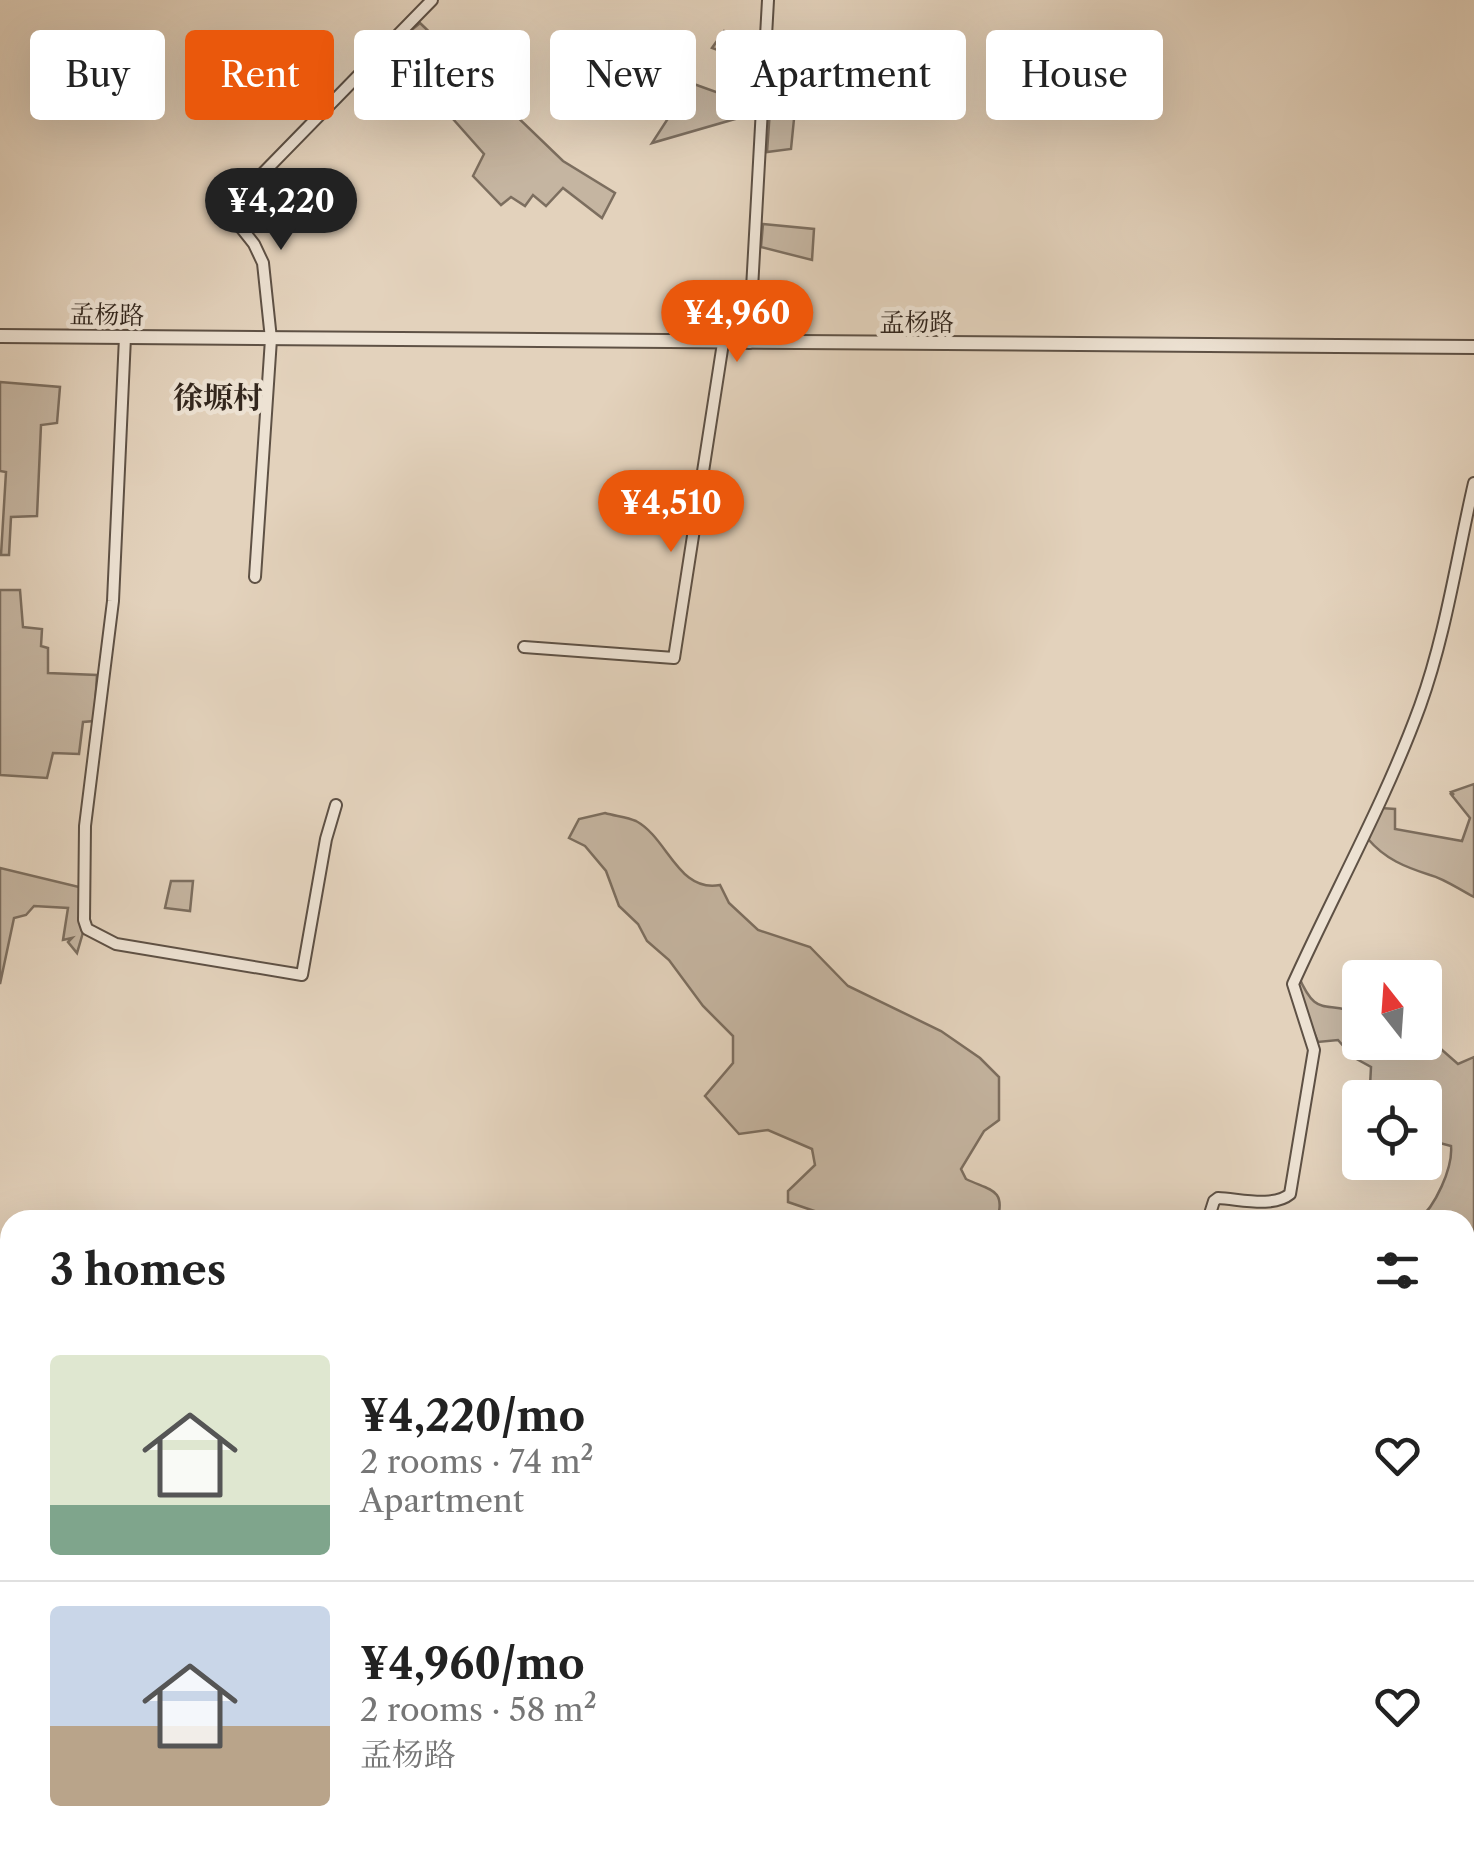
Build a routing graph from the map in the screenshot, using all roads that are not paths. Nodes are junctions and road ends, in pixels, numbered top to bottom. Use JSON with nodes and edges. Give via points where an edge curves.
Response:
{"nodes":[{"id":1,"x":432,"y":0,"type":"edge"},
{"id":2,"x":768,"y":0,"type":"edge"},
{"id":3,"x":0,"y":336,"type":"edge"},
{"id":4,"x":125,"y":337,"type":"junction"},
{"id":5,"x":271,"y":339,"type":"junction"},
{"id":6,"x":723,"y":343,"type":"junction"},
{"id":7,"x":749,"y":343,"type":"junction"},
{"id":8,"x":1474,"y":348,"type":"edge"},
{"id":9,"x":1474,"y":482,"type":"edge"},
{"id":10,"x":255,"y":577,"type":"dead end"},
{"id":11,"x":524,"y":647,"type":"dead end"},
{"id":12,"x":336,"y":805,"type":"dead end"},
{"id":13,"x":1211,"y":1210,"type":"edge"}],
"edges":[{"from":1,"to":5,"type":"street","via":[[227,210],[263,263]]},
{"from":2,"to":7,"type":"street"},
{"from":3,"to":4,"type":"street","name":"孟杨路"},
{"from":4,"to":5,"type":"street","name":"孟杨路"},
{"from":4,"to":12,"type":"street","via":[[113,601],[85,826],[87,929],[116,944],[302,975]]},
{"from":5,"to":6,"type":"street","name":"孟杨路"},
{"from":5,"to":10,"type":"street"},
{"from":6,"to":7,"type":"street","name":"孟杨路"},
{"from":6,"to":11,"type":"street","via":[[674,658]]},
{"from":7,"to":8,"type":"street","name":"孟杨路"},
{"from":9,"to":13,"type":"street","via":[[1421,703],[1294,984],[1314,1050],[1290,1194],[1272,1201],[1218,1198]]}]}
